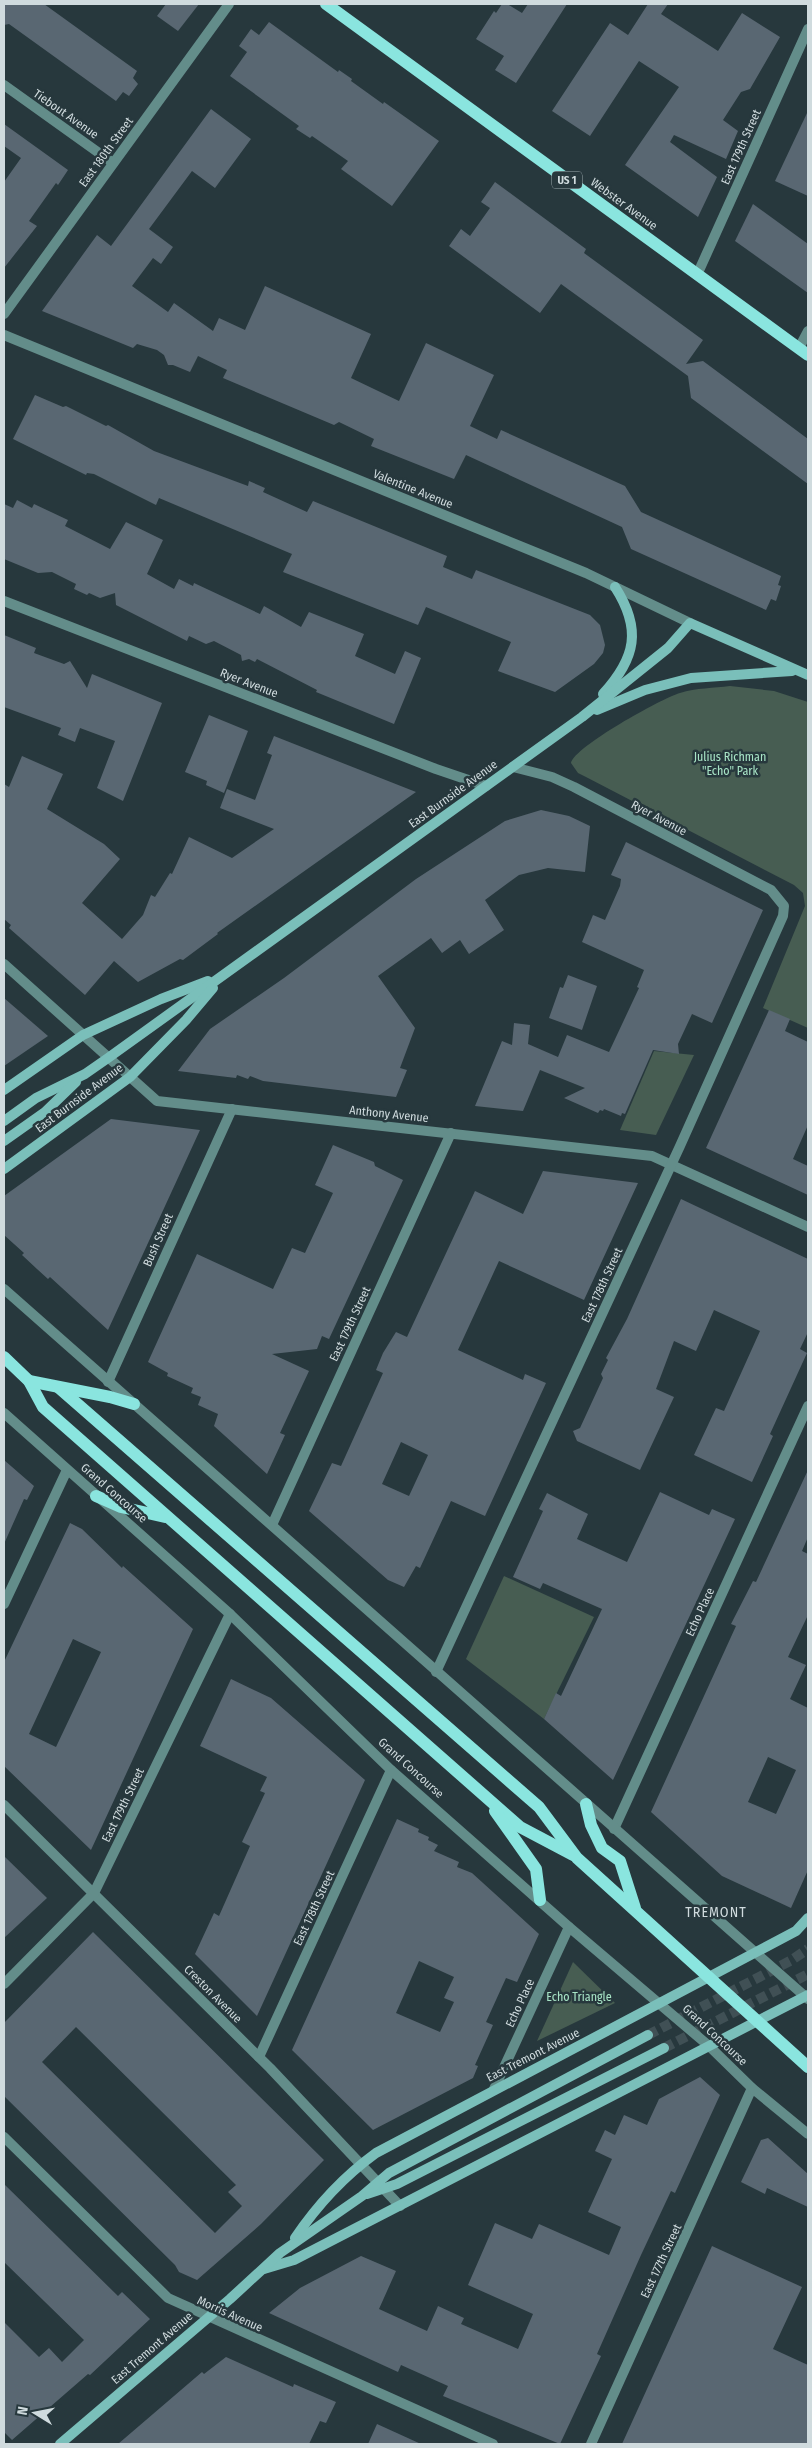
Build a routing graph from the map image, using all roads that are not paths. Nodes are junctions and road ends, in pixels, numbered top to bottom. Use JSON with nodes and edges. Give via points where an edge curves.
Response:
{"nodes":[{"id":1,"x":229,"y":4,"type":"edge"},
{"id":2,"x":326,"y":4,"type":"edge"},
{"id":3,"x":808,"y":29,"type":"edge"},
{"id":4,"x":4,"y":86,"type":"edge"},
{"id":5,"x":113,"y":163,"type":"junction"},
{"id":6,"x":697,"y":275,"type":"junction"},
{"id":7,"x":4,"y":314,"type":"edge"},
{"id":8,"x":808,"y":331,"type":"edge"},
{"id":9,"x":4,"y":335,"type":"edge"},
{"id":10,"x":804,"y":352,"type":"edge"},
{"id":11,"x":615,"y":587,"type":"junction"},
{"id":12,"x":4,"y":601,"type":"edge"},
{"id":13,"x":690,"y":623,"type":"junction"},
{"id":14,"x":794,"y":670,"type":"junction"},
{"id":15,"x":808,"y":675,"type":"edge"},
{"id":16,"x":582,"y":717,"type":"junction"},
{"id":17,"x":514,"y":766,"type":"junction"},
{"id":18,"x":486,"y":786,"type":"junction"},
{"id":19,"x":784,"y":906,"type":"joint"},
{"id":20,"x":4,"y":964,"type":"edge"},
{"id":21,"x":223,"y":975,"type":"junction"},
{"id":22,"x":83,"y":1035,"type":"junction"},
{"id":23,"x":108,"y":1058,"type":"junction"},
{"id":24,"x":85,"y":1074,"type":"junction"},
{"id":25,"x":130,"y":1077,"type":"junction"},
{"id":26,"x":4,"y":1090,"type":"edge"},
{"id":27,"x":232,"y":1109,"type":"junction"},
{"id":28,"x":4,"y":1121,"type":"edge"},
{"id":29,"x":451,"y":1133,"type":"junction"},
{"id":30,"x":4,"y":1141,"type":"edge"},
{"id":31,"x":672,"y":1164,"type":"junction"},
{"id":32,"x":4,"y":1169,"type":"edge"},
{"id":33,"x":808,"y":1227,"type":"edge"},
{"id":34,"x":4,"y":1289,"type":"edge"},
{"id":35,"x":4,"y":1357,"type":"edge"},
{"id":36,"x":29,"y":1381,"type":"junction"},
{"id":37,"x":108,"y":1382,"type":"junction"},
{"id":38,"x":58,"y":1387,"type":"junction"},
{"id":39,"x":134,"y":1404,"type":"junction"},
{"id":40,"x":808,"y":1406,"type":"edge"},
{"id":41,"x":4,"y":1414,"type":"edge"},
{"id":42,"x":67,"y":1470,"type":"junction"},
{"id":43,"x":96,"y":1496,"type":"junction"},
{"id":44,"x":168,"y":1517,"type":"junction"},
{"id":45,"x":272,"y":1525,"type":"junction"},
{"id":46,"x":4,"y":1604,"type":"edge"},
{"id":47,"x":230,"y":1614,"type":"junction"},
{"id":48,"x":436,"y":1672,"type":"junction"},
{"id":49,"x":391,"y":1770,"type":"junction"},
{"id":50,"x":483,"y":1795,"type":"junction"},
{"id":51,"x":586,"y":1804,"type":"junction"},
{"id":52,"x":4,"y":1805,"type":"edge"},
{"id":53,"x":614,"y":1829,"type":"junction"},
{"id":54,"x":578,"y":1858,"type":"junction"},
{"id":55,"x":94,"y":1894,"type":"junction"},
{"id":56,"x":540,"y":1900,"type":"junction"},
{"id":57,"x":635,"y":1908,"type":"junction"},
{"id":58,"x":808,"y":1918,"type":"edge"},
{"id":59,"x":568,"y":1927,"type":"junction"},
{"id":60,"x":756,"y":1952,"type":"junction"},
{"id":61,"x":708,"y":1976,"type":"junction"},
{"id":62,"x":4,"y":1984,"type":"edge"},
{"id":63,"x":807,"y":1997,"type":"edge"},
{"id":64,"x":660,"y":2004,"type":"junction"},
{"id":65,"x":758,"y":2021,"type":"junction"},
{"id":66,"x":648,"y":2035,"type":"tunnel mouth"},
{"id":67,"x":709,"y":2046,"type":"junction"},
{"id":68,"x":664,"y":2048,"type":"tunnel mouth"},
{"id":69,"x":259,"y":2057,"type":"junction"},
{"id":70,"x":808,"y":2067,"type":"edge"},
{"id":71,"x":752,"y":2088,"type":"junction"},
{"id":72,"x":494,"y":2089,"type":"junction"},
{"id":73,"x":808,"y":2134,"type":"edge"},
{"id":74,"x":4,"y":2137,"type":"edge"},
{"id":75,"x":361,"y":2164,"type":"junction"},
{"id":76,"x":381,"y":2185,"type":"junction"},
{"id":77,"x":400,"y":2206,"type":"junction"},
{"id":78,"x":292,"y":2242,"type":"junction"},
{"id":79,"x":260,"y":2270,"type":"junction"},
{"id":80,"x":207,"y":2317,"type":"junction"},
{"id":81,"x":60,"y":2444,"type":"edge"},
{"id":82,"x":493,"y":2444,"type":"edge"},
{"id":83,"x":591,"y":2444,"type":"edge"}],
"edges":[{"from":1,"to":5,"type":"street","name":"East 180th Street"},
{"from":2,"to":6,"type":"main road","name":"Webster Avenue","number":"US 1"},
{"from":3,"to":6,"type":"street","name":"East 179th Street"},
{"from":4,"to":5,"type":"street","name":"Tiebout Avenue"},
{"from":5,"to":7,"type":"street","name":"East 180th Street"},
{"from":6,"to":10,"type":"main road","name":"Webster Avenue","number":"US 1"},
{"from":8,"to":10,"type":"street"},
{"from":9,"to":11,"type":"street","name":"Valentine Avenue"},
{"from":11,"to":13,"type":"street","name":"Valentine Avenue"},
{"from":11,"to":16,"type":"main road","via":[[630,613],[631,643],[623,668]]},
{"from":12,"to":18,"type":"street","name":"Ryer Avenue"},
{"from":13,"to":14,"type":"main road","name":"Valentine Avenue"},
{"from":13,"to":16,"type":"main road","name":"East Burnside Avenue","via":[[668,648]]},
{"from":14,"to":15,"type":"main road","name":"Valentine Avenue"},
{"from":14,"to":16,"type":"main road","via":[[692,678],[645,690]]},
{"from":16,"to":17,"type":"main road","name":"East Burnside Avenue"},
{"from":17,"to":18,"type":"main road","name":"East Burnside Avenue"},
{"from":17,"to":19,"type":"street","name":"Ryer Avenue","via":[[574,787],[771,890]]},
{"from":18,"to":21,"type":"main road","name":"East Burnside Avenue"},
{"from":19,"to":31,"type":"street","name":"East 178th Street","via":[[776,935]]},
{"from":20,"to":22,"type":"street","name":"Anthony Avenue"},
{"from":21,"to":22,"type":"main road","name":"East Burnside Avenue"},
{"from":21,"to":23,"type":"main road","name":"East Burnside Avenue"},
{"from":21,"to":25,"type":"main road","name":"East Burnside Avenue","via":[[186,1020]]},
{"from":22,"to":23,"type":"street","name":"Anthony Avenue"},
{"from":22,"to":26,"type":"main road","name":"East Burnside Avenue"},
{"from":23,"to":24,"type":"main road","name":"East Burnside Avenue"},
{"from":23,"to":25,"type":"street","name":"Anthony Avenue"},
{"from":24,"to":28,"type":"main road","name":"East Burnside Avenue","via":[[36,1098]]},
{"from":24,"to":30,"type":"main road","name":"East Burnside Avenue","via":[[45,1112]]},
{"from":25,"to":27,"type":"street","name":"Anthony Avenue","via":[[157,1101]]},
{"from":25,"to":32,"type":"main road","name":"East Burnside Avenue"},
{"from":27,"to":29,"type":"street","name":"Anthony Avenue"},
{"from":27,"to":37,"type":"street","name":"Bush Street"},
{"from":29,"to":31,"type":"street","name":"Anthony Avenue","via":[[652,1156]]},
{"from":29,"to":45,"type":"street","name":"East 179th Street"},
{"from":31,"to":33,"type":"street","name":"Anthony Avenue"},
{"from":31,"to":48,"type":"street","name":"East 178th Street"},
{"from":34,"to":37,"type":"street"},
{"from":35,"to":36,"type":"main road","name":"Grand Concourse"},
{"from":36,"to":38,"type":"main road","name":"Grand Concourse"},
{"from":36,"to":44,"type":"main road","name":"Grand Concourse","via":[[43,1407]]},
{"from":37,"to":39,"type":"street"},
{"from":38,"to":39,"type":"main road"},
{"from":38,"to":54,"type":"main road","name":"Grand Concourse","via":[[539,1807]]},
{"from":39,"to":45,"type":"street"},
{"from":40,"to":53,"type":"street","name":"Echo Place"},
{"from":41,"to":42,"type":"street","name":"Grand Concourse"},
{"from":42,"to":43,"type":"street","name":"Grand Concourse"},
{"from":42,"to":46,"type":"street"},
{"from":43,"to":44,"type":"main road","via":[[121,1507]]},
{"from":43,"to":47,"type":"street","name":"Grand Concourse"},
{"from":44,"to":50,"type":"main road","name":"Grand Concourse"},
{"from":45,"to":48,"type":"street"},
{"from":47,"to":49,"type":"street","name":"Grand Concourse"},
{"from":47,"to":55,"type":"street","name":"East 179th Street"},
{"from":48,"to":51,"type":"street"},
{"from":49,"to":56,"type":"street","name":"Grand Concourse"},
{"from":49,"to":69,"type":"street","name":"East 178th Street"},
{"from":50,"to":54,"type":"main road","name":"Grand Concourse","via":[[520,1828]]},
{"from":50,"to":56,"type":"main road","via":[[536,1869]]},
{"from":51,"to":53,"type":"street"},
{"from":51,"to":57,"type":"main road","via":[[602,1848],[620,1861]]},
{"from":52,"to":55,"type":"street","name":"Creston Avenue"},
{"from":53,"to":60,"type":"street"},
{"from":54,"to":57,"type":"main road","name":"Grand Concourse"},
{"from":55,"to":62,"type":"street","name":"East 179th Street"},
{"from":55,"to":69,"type":"street","name":"Creston Avenue"},
{"from":56,"to":59,"type":"street","name":"Grand Concourse"},
{"from":57,"to":61,"type":"main road","name":"Grand Concourse"},
{"from":58,"to":60,"type":"main road","name":"East Tremont Avenue","via":[[796,1931]]},
{"from":59,"to":64,"type":"street","name":"Grand Concourse"},
{"from":59,"to":72,"type":"street","name":"Echo Place"},
{"from":60,"to":61,"type":"main road","name":"East Tremont Avenue"},
{"from":60,"to":63,"type":"street"},
{"from":61,"to":64,"type":"main road","name":"East Tremont Avenue"},
{"from":61,"to":65,"type":"main road","name":"Grand Concourse"},
{"from":63,"to":65,"type":"main road","name":"East Tremont Avenue"},
{"from":64,"to":67,"type":"street","name":"Grand Concourse"},
{"from":64,"to":72,"type":"main road","name":"East Tremont Avenue"},
{"from":65,"to":67,"type":"main road","name":"East Tremont Avenue"},
{"from":65,"to":70,"type":"main road","name":"Grand Concourse"},
{"from":66,"to":76,"type":"main road","name":"East Tremont Avenue","via":[[389,2173]]},
{"from":67,"to":71,"type":"street","name":"Grand Concourse"},
{"from":67,"to":77,"type":"main road","name":"East Tremont Avenue"},
{"from":68,"to":76,"type":"main road","name":"East Tremont Avenue","via":[[397,2184]]},
{"from":69,"to":75,"type":"street","name":"Creston Avenue"},
{"from":71,"to":73,"type":"street","name":"Grand Concourse"},
{"from":71,"to":83,"type":"street","name":"East 177th Street"},
{"from":72,"to":75,"type":"main road","name":"East Tremont Avenue"},
{"from":74,"to":80,"type":"street","name":"Morris Avenue","via":[[168,2298]]},
{"from":75,"to":76,"type":"street","name":"Creston Avenue"},
{"from":75,"to":78,"type":"main road","name":"East Tremont Avenue","via":[[343,2178],[311,2214]]},
{"from":76,"to":77,"type":"street","name":"Creston Avenue"},
{"from":76,"to":78,"type":"main road","name":"East Tremont Avenue"},
{"from":77,"to":79,"type":"main road","name":"East Tremont Avenue","via":[[294,2260]]},
{"from":78,"to":79,"type":"main road","name":"East Tremont Avenue"},
{"from":79,"to":80,"type":"main road","name":"East Tremont Avenue"},
{"from":80,"to":81,"type":"main road","name":"East Tremont Avenue"},
{"from":80,"to":82,"type":"street","name":"Morris Avenue"}]}
